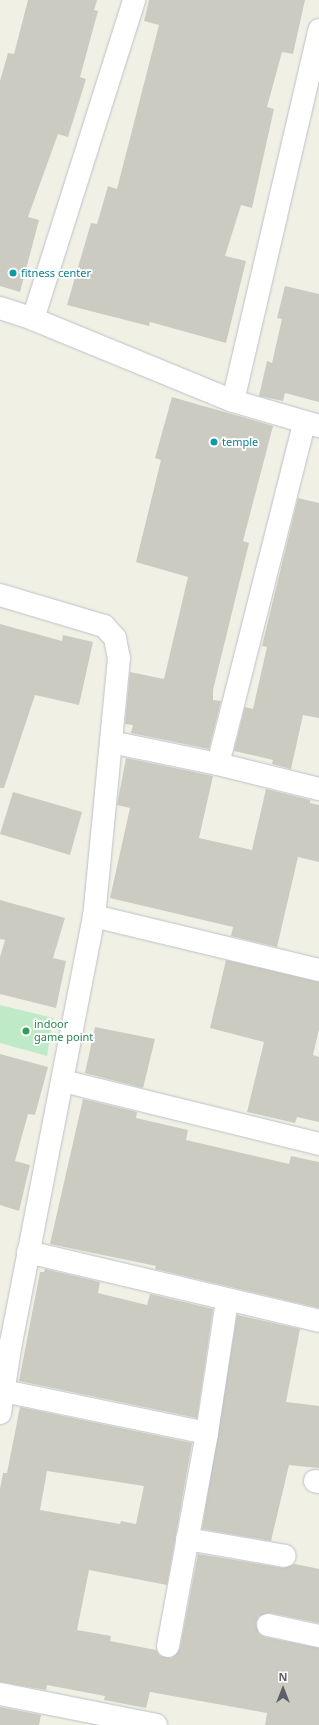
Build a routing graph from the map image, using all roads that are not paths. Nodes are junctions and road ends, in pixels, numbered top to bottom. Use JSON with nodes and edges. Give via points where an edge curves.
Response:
{"nodes":[{"id":1,"x":134,"y":0,"type":"edge"},
{"id":2,"x":319,"y":30,"type":"edge"},
{"id":3,"x":313,"y":84,"type":"edge"},
{"id":4,"x":0,"y":308,"type":"edge"},
{"id":5,"x":33,"y":319,"type":"junction"},
{"id":6,"x":233,"y":401,"type":"junction"},
{"id":7,"x":311,"y":425,"type":"edge"},
{"id":8,"x":0,"y":595,"type":"edge"},
{"id":9,"x":111,"y":742,"type":"junction"},
{"id":10,"x":218,"y":764,"type":"junction"},
{"id":11,"x":319,"y":789,"type":"edge"},
{"id":12,"x":94,"y":916,"type":"junction"},
{"id":13,"x":319,"y":970,"type":"edge"},
{"id":14,"x":63,"y":1081,"type":"junction"},
{"id":15,"x":319,"y":1144,"type":"edge"},
{"id":16,"x":28,"y":1252,"type":"junction"},
{"id":17,"x":227,"y":1300,"type":"junction"},
{"id":18,"x":319,"y":1321,"type":"edge"},
{"id":19,"x":5,"y":1341,"type":"edge"},
{"id":20,"x":4,"y":1391,"type":"junction"},
{"id":21,"x":0,"y":1413,"type":"edge"},
{"id":22,"x":207,"y":1433,"type":"junction"},
{"id":23,"x":187,"y":1539,"type":"junction"},
{"id":24,"x":285,"y":1556,"type":"dead end"},
{"id":25,"x":268,"y":1625,"type":"dead end"},
{"id":26,"x":319,"y":1636,"type":"edge"},
{"id":27,"x":168,"y":1646,"type":"dead end"},
{"id":28,"x":0,"y":1694,"type":"edge"},
{"id":29,"x":156,"y":1725,"type":"edge"}],
"edges":[{"from":1,"to":5,"type":"street"},
{"from":2,"to":3,"type":"street"},
{"from":3,"to":6,"type":"street"},
{"from":4,"to":5,"type":"street"},
{"from":5,"to":6,"type":"street"},
{"from":6,"to":7,"type":"street"},
{"from":7,"to":10,"type":"street"},
{"from":8,"to":9,"type":"street","via":[[104,626],[115,638],[118,658]]},
{"from":9,"to":10,"type":"street"},
{"from":9,"to":12,"type":"street"},
{"from":10,"to":11,"type":"street"},
{"from":12,"to":13,"type":"street"},
{"from":12,"to":14,"type":"street"},
{"from":14,"to":15,"type":"street"},
{"from":14,"to":16,"type":"street"},
{"from":16,"to":17,"type":"street"},
{"from":16,"to":19,"type":"street"},
{"from":17,"to":18,"type":"street"},
{"from":17,"to":22,"type":"street"},
{"from":19,"to":20,"type":"street"},
{"from":20,"to":21,"type":"street"},
{"from":20,"to":22,"type":"street"},
{"from":22,"to":23,"type":"street"},
{"from":23,"to":24,"type":"street"},
{"from":23,"to":27,"type":"street"},
{"from":25,"to":26,"type":"street"},
{"from":28,"to":29,"type":"street"}]}
